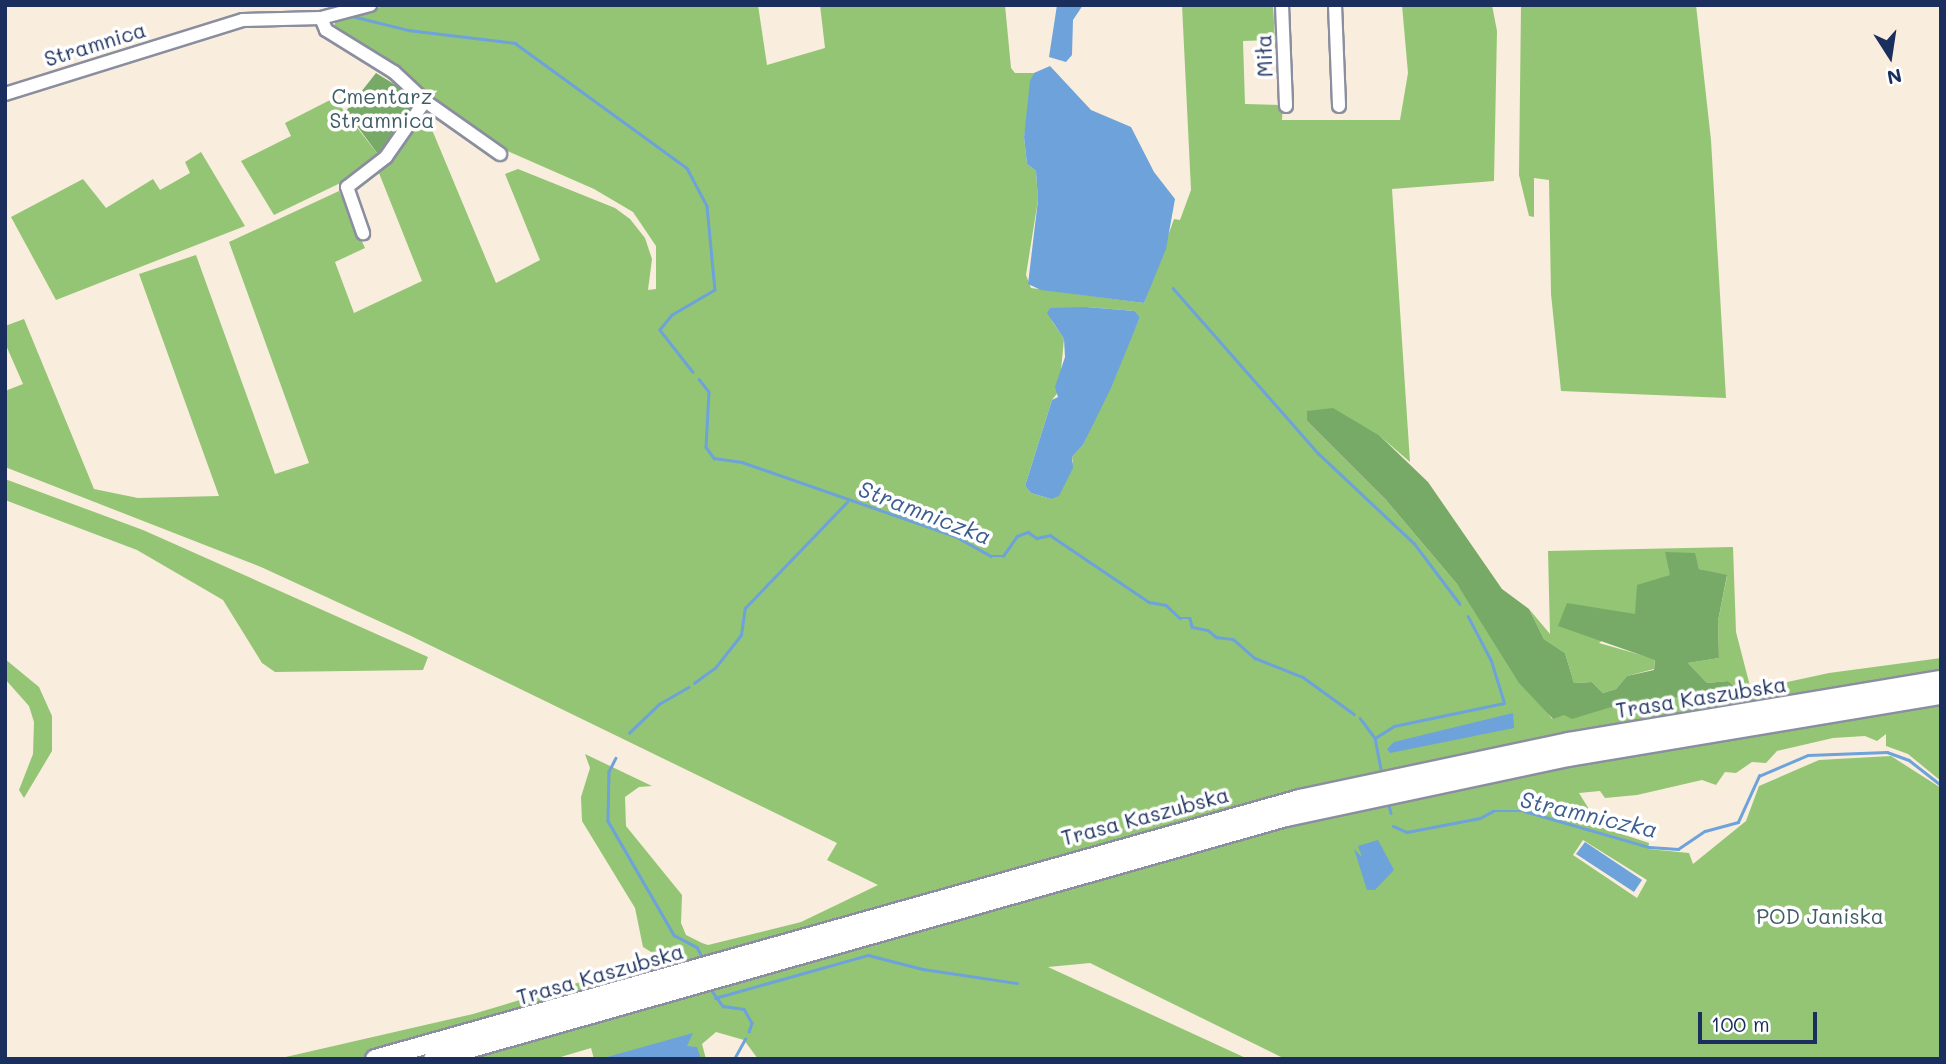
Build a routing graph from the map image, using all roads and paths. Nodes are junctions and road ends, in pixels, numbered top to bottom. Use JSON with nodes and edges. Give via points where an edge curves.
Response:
{"nodes":[{"id":1,"x":370,"y":5,"type":"edge"},
{"id":2,"x":1282,"y":5,"type":"edge"},
{"id":3,"x":1335,"y":5,"type":"edge"},
{"id":4,"x":321,"y":18,"type":"junction"},
{"id":5,"x":5,"y":94,"type":"edge"},
{"id":6,"x":425,"y":101,"type":"junction"},
{"id":7,"x":1286,"y":106,"type":"dead end"},
{"id":8,"x":1339,"y":106,"type":"dead end"},
{"id":9,"x":500,"y":154,"type":"dead end"},
{"id":10,"x":363,"y":233,"type":"dead end"},
{"id":11,"x":1941,"y":681,"type":"edge"},
{"id":12,"x":1941,"y":695,"type":"edge"},
{"id":13,"x":375,"y":1059,"type":"edge"},
{"id":14,"x":433,"y":1059,"type":"edge"}],
"edges":[{"from":1,"to":4,"type":"street","name":"Stramnica"},
{"from":2,"to":7,"type":"street","name":"Miła"},
{"from":3,"to":8,"type":"street"},
{"from":4,"to":5,"type":"street","name":"Stramnica","via":[[243,20]]},
{"from":4,"to":6,"type":"street","via":[[326,30],[394,72]]},
{"from":6,"to":9,"type":"street"},
{"from":6,"to":10,"type":"street","via":[[386,157],[347,187]]},
{"from":11,"to":13,"type":"highway","name":"Trasa Kaszubska","via":[[1569,742],[1300,799]]},
{"from":12,"to":14,"type":"highway","name":"Trasa Kaszubska","via":[[1547,761],[1286,817]]}]}
